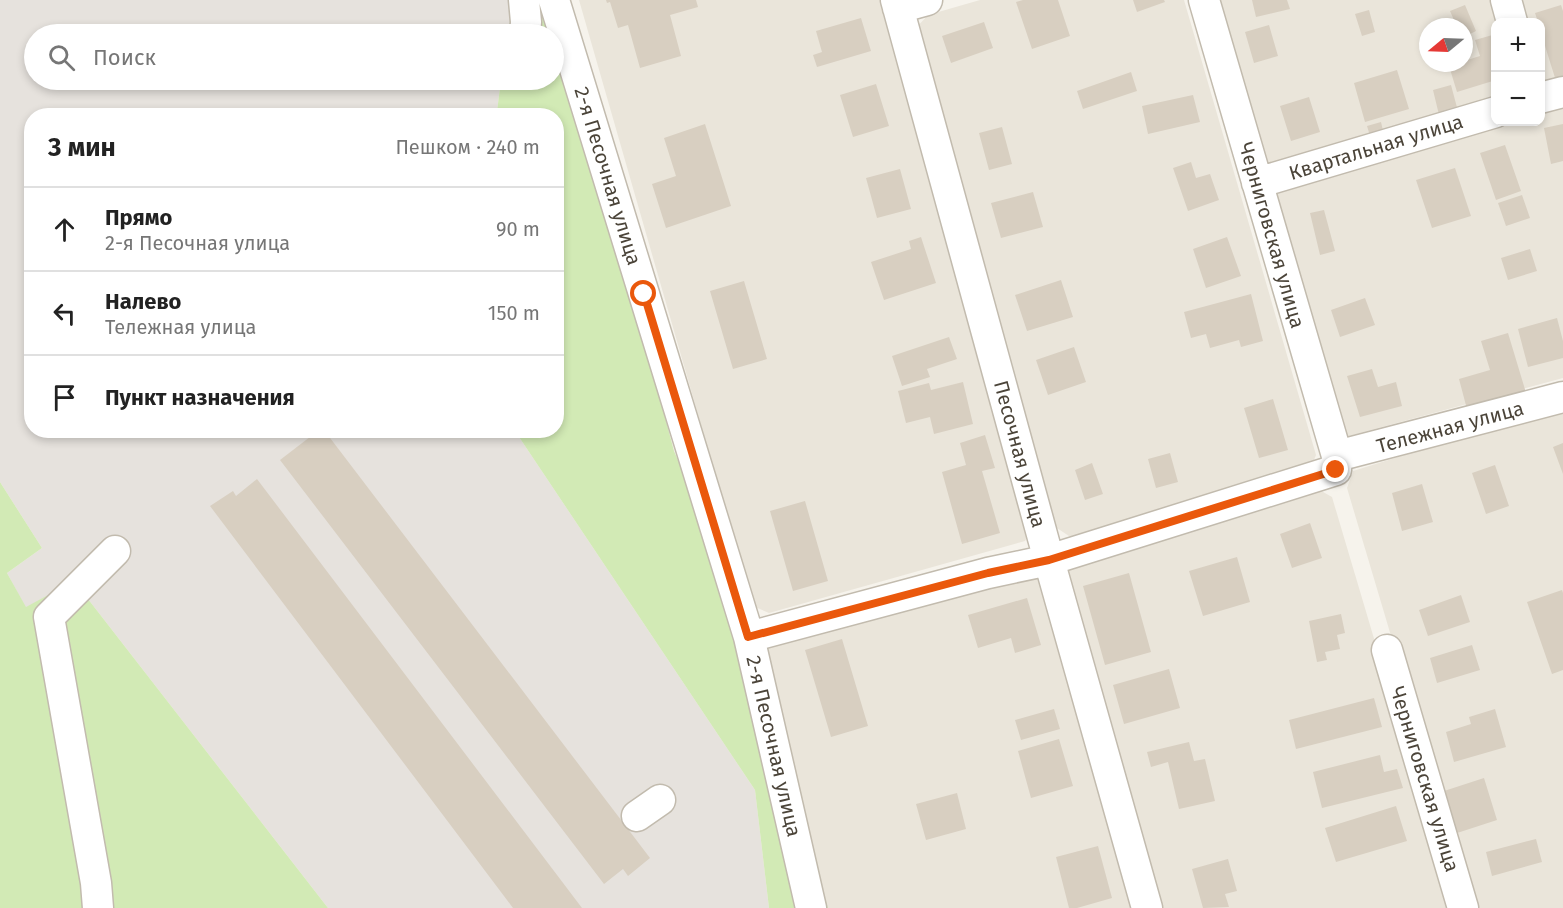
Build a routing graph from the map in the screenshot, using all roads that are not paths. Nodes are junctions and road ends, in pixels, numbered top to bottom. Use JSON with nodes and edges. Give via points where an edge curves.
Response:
{"nodes":[{"id":1,"x":524,"y":0,"type":"edge"},
{"id":2,"x":554,"y":0,"type":"edge"},
{"id":3,"x":927,"y":0,"type":"edge"},
{"id":4,"x":1204,"y":0,"type":"edge"},
{"id":5,"x":1506,"y":0,"type":"edge"},
{"id":6,"x":897,"y":4,"type":"edge"},
{"id":7,"x":1511,"y":18,"type":"edge"},
{"id":8,"x":526,"y":24,"type":"edge"},
{"id":9,"x":561,"y":24,"type":"edge"},
{"id":10,"x":564,"y":33,"type":"edge"},
{"id":11,"x":1563,"y":92,"type":"edge"},
{"id":12,"x":1545,"y":97,"type":"edge"},
{"id":13,"x":1491,"y":113,"type":"edge"},
{"id":14,"x":1257,"y":183,"type":"junction"},
{"id":15,"x":1563,"y":397,"type":"edge"},
{"id":16,"x":1336,"y":463,"type":"junction"},
{"id":17,"x":115,"y":551,"type":"dead end"},
{"id":18,"x":1049,"y":560,"type":"junction"},
{"id":19,"x":748,"y":637,"type":"junction"},
{"id":20,"x":1387,"y":650,"type":"dead end"},
{"id":21,"x":99,"y":908,"type":"edge"},
{"id":22,"x":811,"y":908,"type":"edge"},
{"id":23,"x":1147,"y":908,"type":"edge"},
{"id":24,"x":1463,"y":908,"type":"edge"}],
"edges":[{"from":1,"to":8,"type":"street"},
{"from":2,"to":9,"type":"street","name":"2-я Песочная улица"},
{"from":3,"to":6,"type":"street"},
{"from":4,"to":14,"type":"street","name":"Черниговская улица"},
{"from":5,"to":7,"type":"street"},
{"from":6,"to":18,"type":"street","name":"Песочная улица"},
{"from":10,"to":19,"type":"street","name":"2-я Песочная улица"},
{"from":11,"to":12,"type":"street"},
{"from":13,"to":14,"type":"street","name":"Квартальная улица"},
{"from":14,"to":16,"type":"street","name":"Черниговская улица"},
{"from":15,"to":16,"type":"street","name":"Тележная улица"},
{"from":16,"to":18,"type":"street","name":"Тележная улица"},
{"from":17,"to":21,"type":"street","via":[[49,617]]},
{"from":18,"to":19,"type":"street","name":"Тележная улица"},
{"from":18,"to":23,"type":"street","name":"Песочная улица"},
{"from":19,"to":22,"type":"street","name":"2-я Песочная улица"},
{"from":20,"to":24,"type":"street","name":"Черниговская улица"}]}
